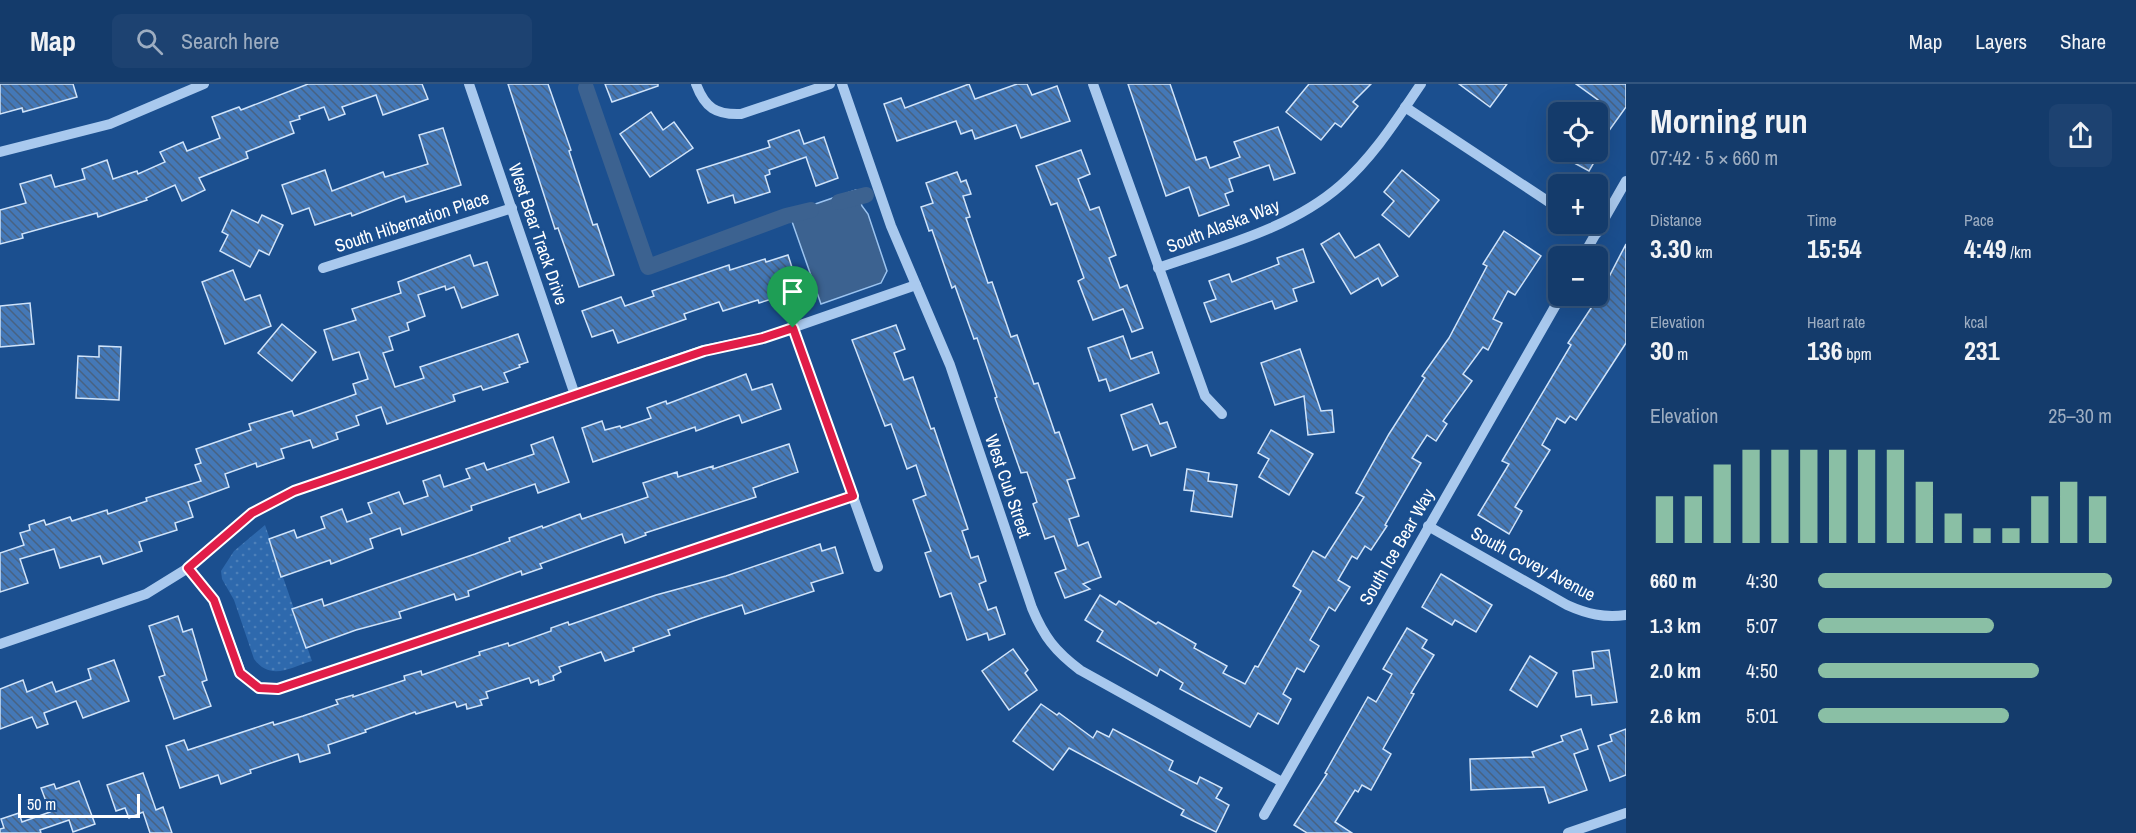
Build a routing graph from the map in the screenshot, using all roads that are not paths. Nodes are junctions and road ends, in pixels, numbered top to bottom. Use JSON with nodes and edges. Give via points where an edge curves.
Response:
{"nodes":[{"id":1,"x":204,"y":84,"type":"edge"},
{"id":2,"x":469,"y":84,"type":"edge"},
{"id":3,"x":696,"y":84,"type":"edge"},
{"id":4,"x":830,"y":84,"type":"edge"},
{"id":5,"x":842,"y":84,"type":"edge"},
{"id":6,"x":1094,"y":84,"type":"edge"},
{"id":7,"x":1421,"y":84,"type":"edge"},
{"id":8,"x":1406,"y":107,"type":"junction"},
{"id":9,"x":0,"y":152,"type":"edge"},
{"id":10,"x":1626,"y":181,"type":"edge"},
{"id":11,"x":1548,"y":201,"type":"edge"},
{"id":12,"x":512,"y":208,"type":"junction"},
{"id":13,"x":1608,"y":213,"type":"edge"},
{"id":14,"x":323,"y":268,"type":"dead end"},
{"id":15,"x":1158,"y":268,"type":"junction"},
{"id":16,"x":916,"y":285,"type":"junction"},
{"id":17,"x":1555,"y":306,"type":"edge"},
{"id":18,"x":793,"y":328,"type":"junction"},
{"id":19,"x":575,"y":395,"type":"junction"},
{"id":20,"x":1222,"y":414,"type":"dead end"},
{"id":21,"x":853,"y":496,"type":"junction"},
{"id":22,"x":1428,"y":526,"type":"junction"},
{"id":23,"x":878,"y":567,"type":"dead end"},
{"id":24,"x":188,"y":568,"type":"junction"},
{"id":25,"x":1626,"y":615,"type":"edge"},
{"id":26,"x":0,"y":644,"type":"edge"},
{"id":27,"x":1282,"y":782,"type":"junction"},
{"id":28,"x":1626,"y":813,"type":"edge"},
{"id":29,"x":1264,"y":815,"type":"dead end"},
{"id":30,"x":1568,"y":833,"type":"edge"}],
"edges":[{"from":1,"to":9,"type":"street","via":[[110,124]]},
{"from":2,"to":12,"type":"street","name":"West Bear Track Drive"},
{"from":3,"to":4,"type":"street","via":[[706,103],[728,114],[741,114]]},
{"from":5,"to":16,"type":"street","name":"West Cub Street","via":[[891,226]]},
{"from":6,"to":15,"type":"street"},
{"from":7,"to":8,"type":"street","name":"South Alaska Way"},
{"from":8,"to":11,"type":"street"},
{"from":8,"to":15,"type":"street","name":"South Alaska Way","via":[[1370,156],[1321,200],[1272,227]]},
{"from":10,"to":13,"type":"street"},
{"from":12,"to":14,"type":"street","name":"South Hibernation Place"},
{"from":12,"to":19,"type":"street","name":"West Bear Track Drive"},
{"from":15,"to":20,"type":"street","via":[[1205,396]]},
{"from":16,"to":18,"type":"street"},
{"from":16,"to":27,"type":"street","name":"West Cub Street","via":[[950,365],[1042,631],[1061,655],[1080,670]]},
{"from":17,"to":22,"type":"street","name":"South Ice Bear Way"},
{"from":18,"to":19,"type":"street","via":[[704,351]]},
{"from":18,"to":21,"type":"street"},
{"from":19,"to":24,"type":"street","via":[[294,491],[252,513]]},
{"from":21,"to":23,"type":"street"},
{"from":21,"to":24,"type":"street","via":[[278,689],[259,688],[240,673],[214,600]]},
{"from":22,"to":25,"type":"street","name":"South Covey Avenue","via":[[1567,605],[1604,617]]},
{"from":22,"to":27,"type":"street","name":"South Ice Bear Way"},
{"from":24,"to":26,"type":"street","via":[[146,594]]},
{"from":27,"to":29,"type":"street","name":"South Ice Bear Way"},
{"from":28,"to":30,"type":"street"}]}
